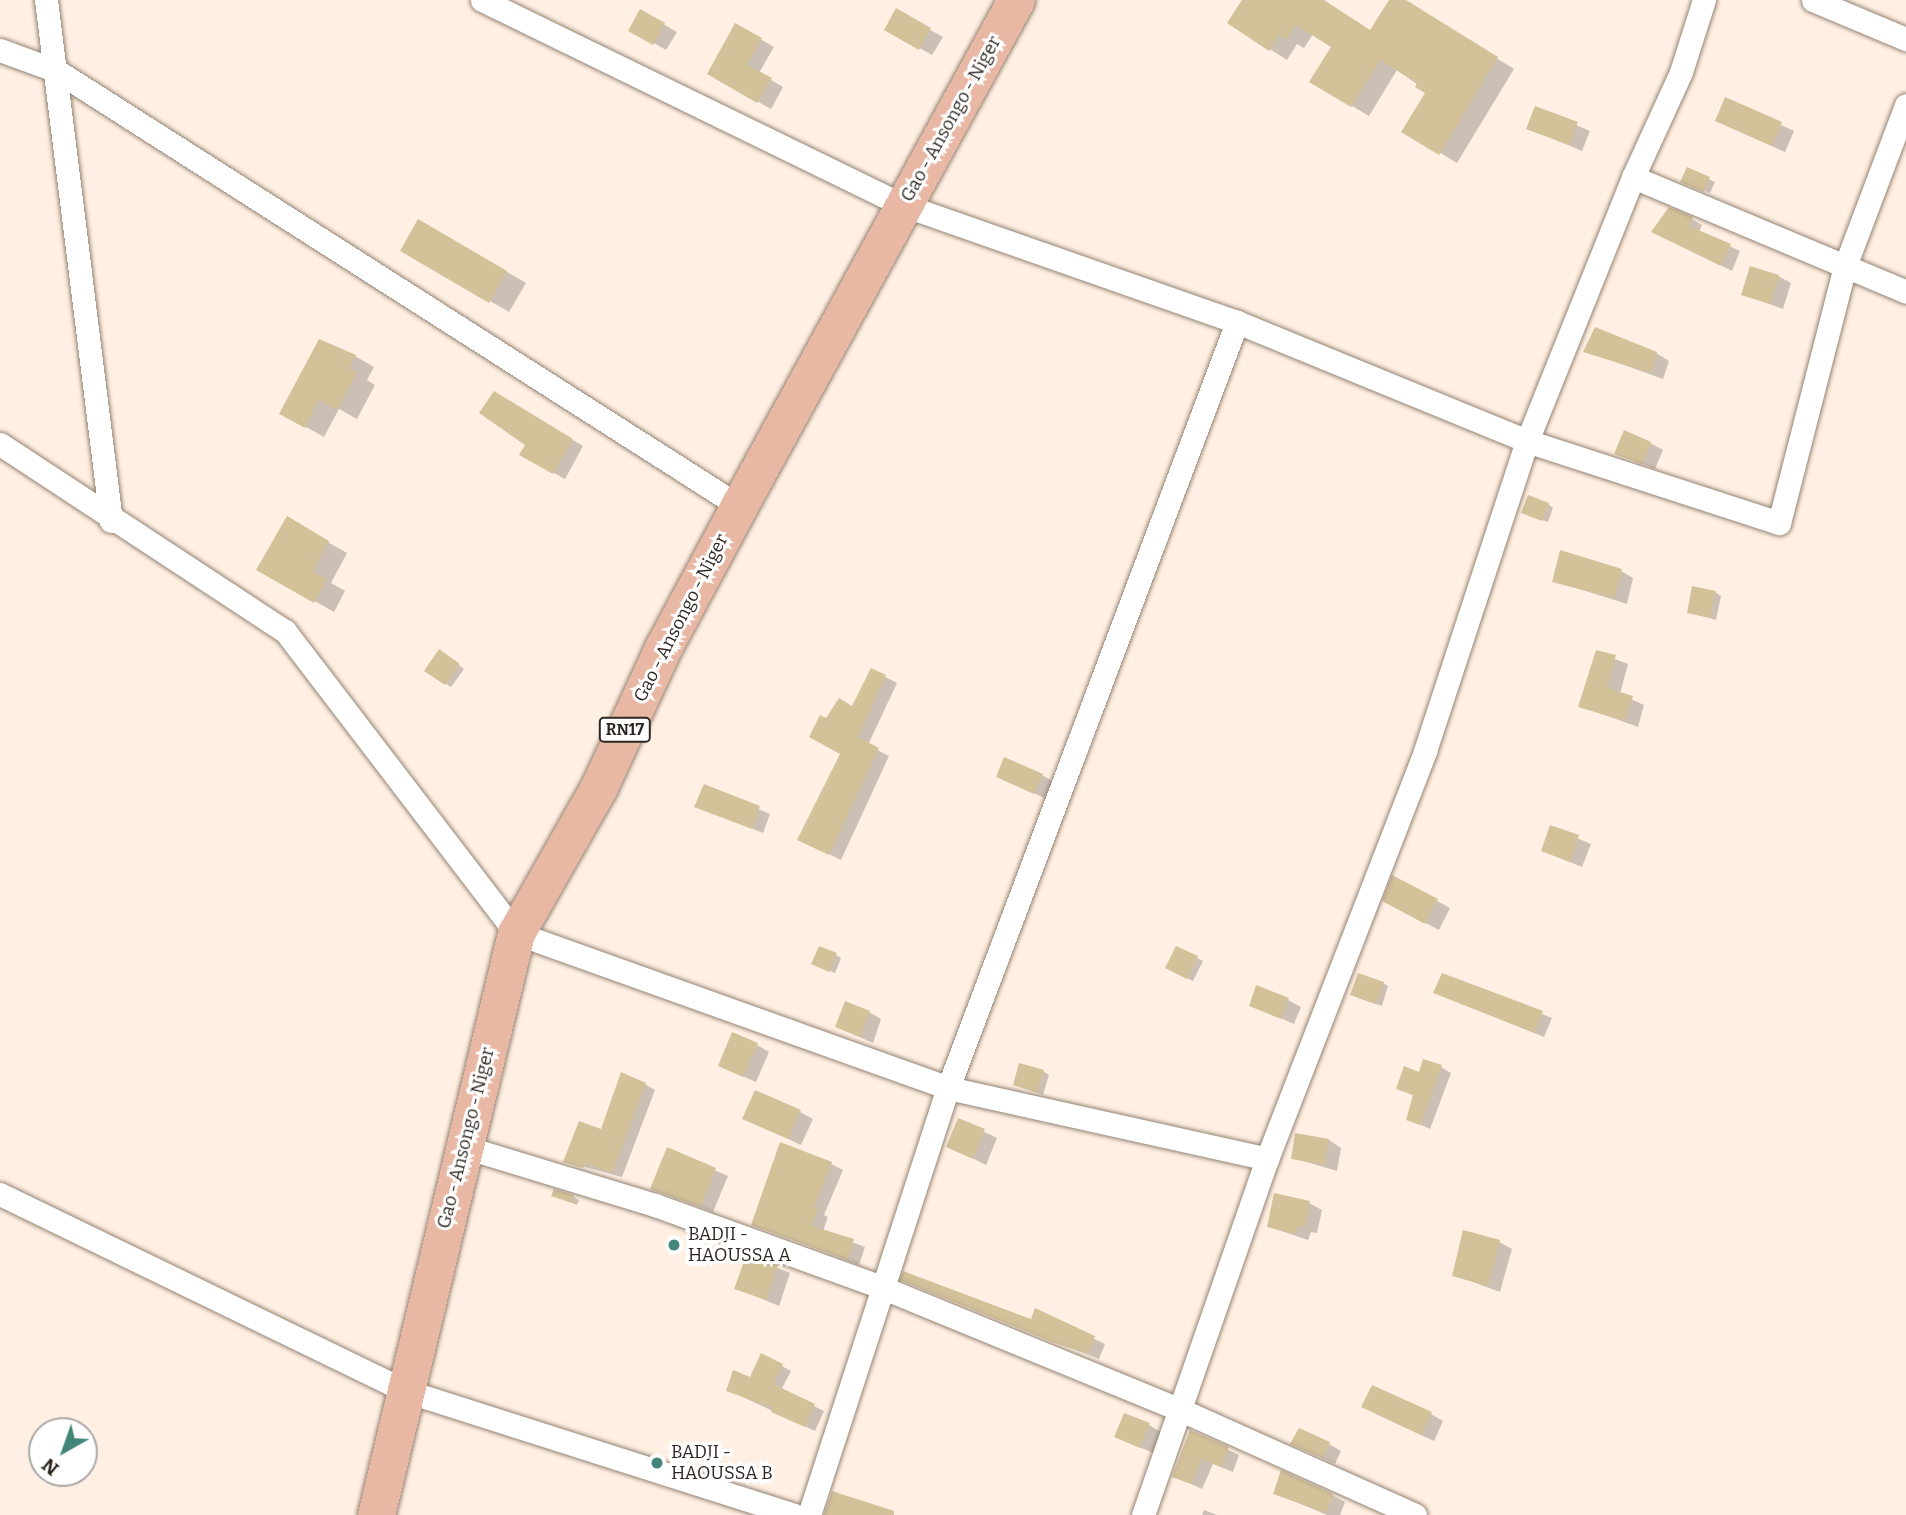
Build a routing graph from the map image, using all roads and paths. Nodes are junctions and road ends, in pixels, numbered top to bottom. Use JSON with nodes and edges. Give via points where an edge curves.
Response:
{"nodes":[{"id":1,"x":46,"y":0,"type":"edge"},
{"id":2,"x":482,"y":0,"type":"edge"},
{"id":3,"x":1016,"y":0,"type":"edge"},
{"id":4,"x":1704,"y":0,"type":"edge"},
{"id":5,"x":1813,"y":0,"type":"edge"},
{"id":6,"x":1906,"y":39,"type":"edge"},
{"id":7,"x":0,"y":50,"type":"edge"},
{"id":8,"x":57,"y":71,"type":"junction"},
{"id":9,"x":1906,"y":105,"type":"edge"},
{"id":10,"x":1633,"y":177,"type":"junction"},
{"id":11,"x":903,"y":205,"type":"junction"},
{"id":12,"x":1844,"y":269,"type":"junction"},
{"id":13,"x":1906,"y":292,"type":"edge"},
{"id":14,"x":1237,"y":322,"type":"junction"},
{"id":15,"x":1527,"y":441,"type":"junction"},
{"id":16,"x":0,"y":444,"type":"edge"},
{"id":17,"x":738,"y":506,"type":"junction"},
{"id":18,"x":111,"y":521,"type":"junction"},
{"id":19,"x":516,"y":933,"type":"junction"},
{"id":20,"x":948,"y":1088,"type":"junction"},
{"id":21,"x":465,"y":1147,"type":"junction"},
{"id":22,"x":1267,"y":1160,"type":"junction"},
{"id":23,"x":0,"y":1194,"type":"edge"},
{"id":24,"x":881,"y":1287,"type":"junction"},
{"id":25,"x":403,"y":1391,"type":"junction"},
{"id":26,"x":1182,"y":1411,"type":"junction"},
{"id":27,"x":376,"y":1515,"type":"edge"},
{"id":28,"x":794,"y":1515,"type":"edge"},
{"id":29,"x":809,"y":1515,"type":"edge"},
{"id":30,"x":1143,"y":1515,"type":"edge"},
{"id":31,"x":1415,"y":1515,"type":"edge"}],
"edges":[{"from":1,"to":8,"type":"street"},
{"from":2,"to":11,"type":"street"},
{"from":3,"to":11,"type":"main road","name":"Gao - Ansongo - Niger","number":"RN17"},
{"from":4,"to":10,"type":"street","via":[[1681,72]]},
{"from":5,"to":6,"type":"street"},
{"from":7,"to":8,"type":"street"},
{"from":8,"to":17,"type":"street"},
{"from":8,"to":18,"type":"street"},
{"from":9,"to":12,"type":"street"},
{"from":10,"to":12,"type":"street"},
{"from":10,"to":15,"type":"street"},
{"from":11,"to":14,"type":"street"},
{"from":11,"to":17,"type":"main road","name":"Gao - Ansongo - Niger","number":"RN17"},
{"from":12,"to":13,"type":"street"},
{"from":12,"to":15,"type":"street","via":[[1779,523]]},
{"from":14,"to":15,"type":"street"},
{"from":14,"to":20,"type":"street"},
{"from":15,"to":22,"type":"street","via":[[1425,751]]},
{"from":16,"to":18,"type":"street"},
{"from":17,"to":19,"type":"main road","name":"Gao - Ansongo - Niger","number":"RN17","via":[[663,648],[599,787]]},
{"from":18,"to":19,"type":"street","via":[[285,631]]},
{"from":19,"to":20,"type":"street"},
{"from":19,"to":21,"type":"main road","name":"Gao - Ansongo - Niger","number":"RN17"},
{"from":20,"to":22,"type":"street"},
{"from":20,"to":24,"type":"street"},
{"from":21,"to":24,"type":"street","via":[[655,1205]]},
{"from":21,"to":25,"type":"main road","name":"Gao - Ansongo - Niger","number":"RN17"},
{"from":22,"to":26,"type":"street"},
{"from":23,"to":25,"type":"street"},
{"from":24,"to":26,"type":"street"},
{"from":24,"to":29,"type":"street"},
{"from":25,"to":27,"type":"main road","name":"Gao - Ansongo - Niger","number":"RN17"},
{"from":25,"to":28,"type":"street"},
{"from":26,"to":30,"type":"street"},
{"from":26,"to":31,"type":"street"}]}
